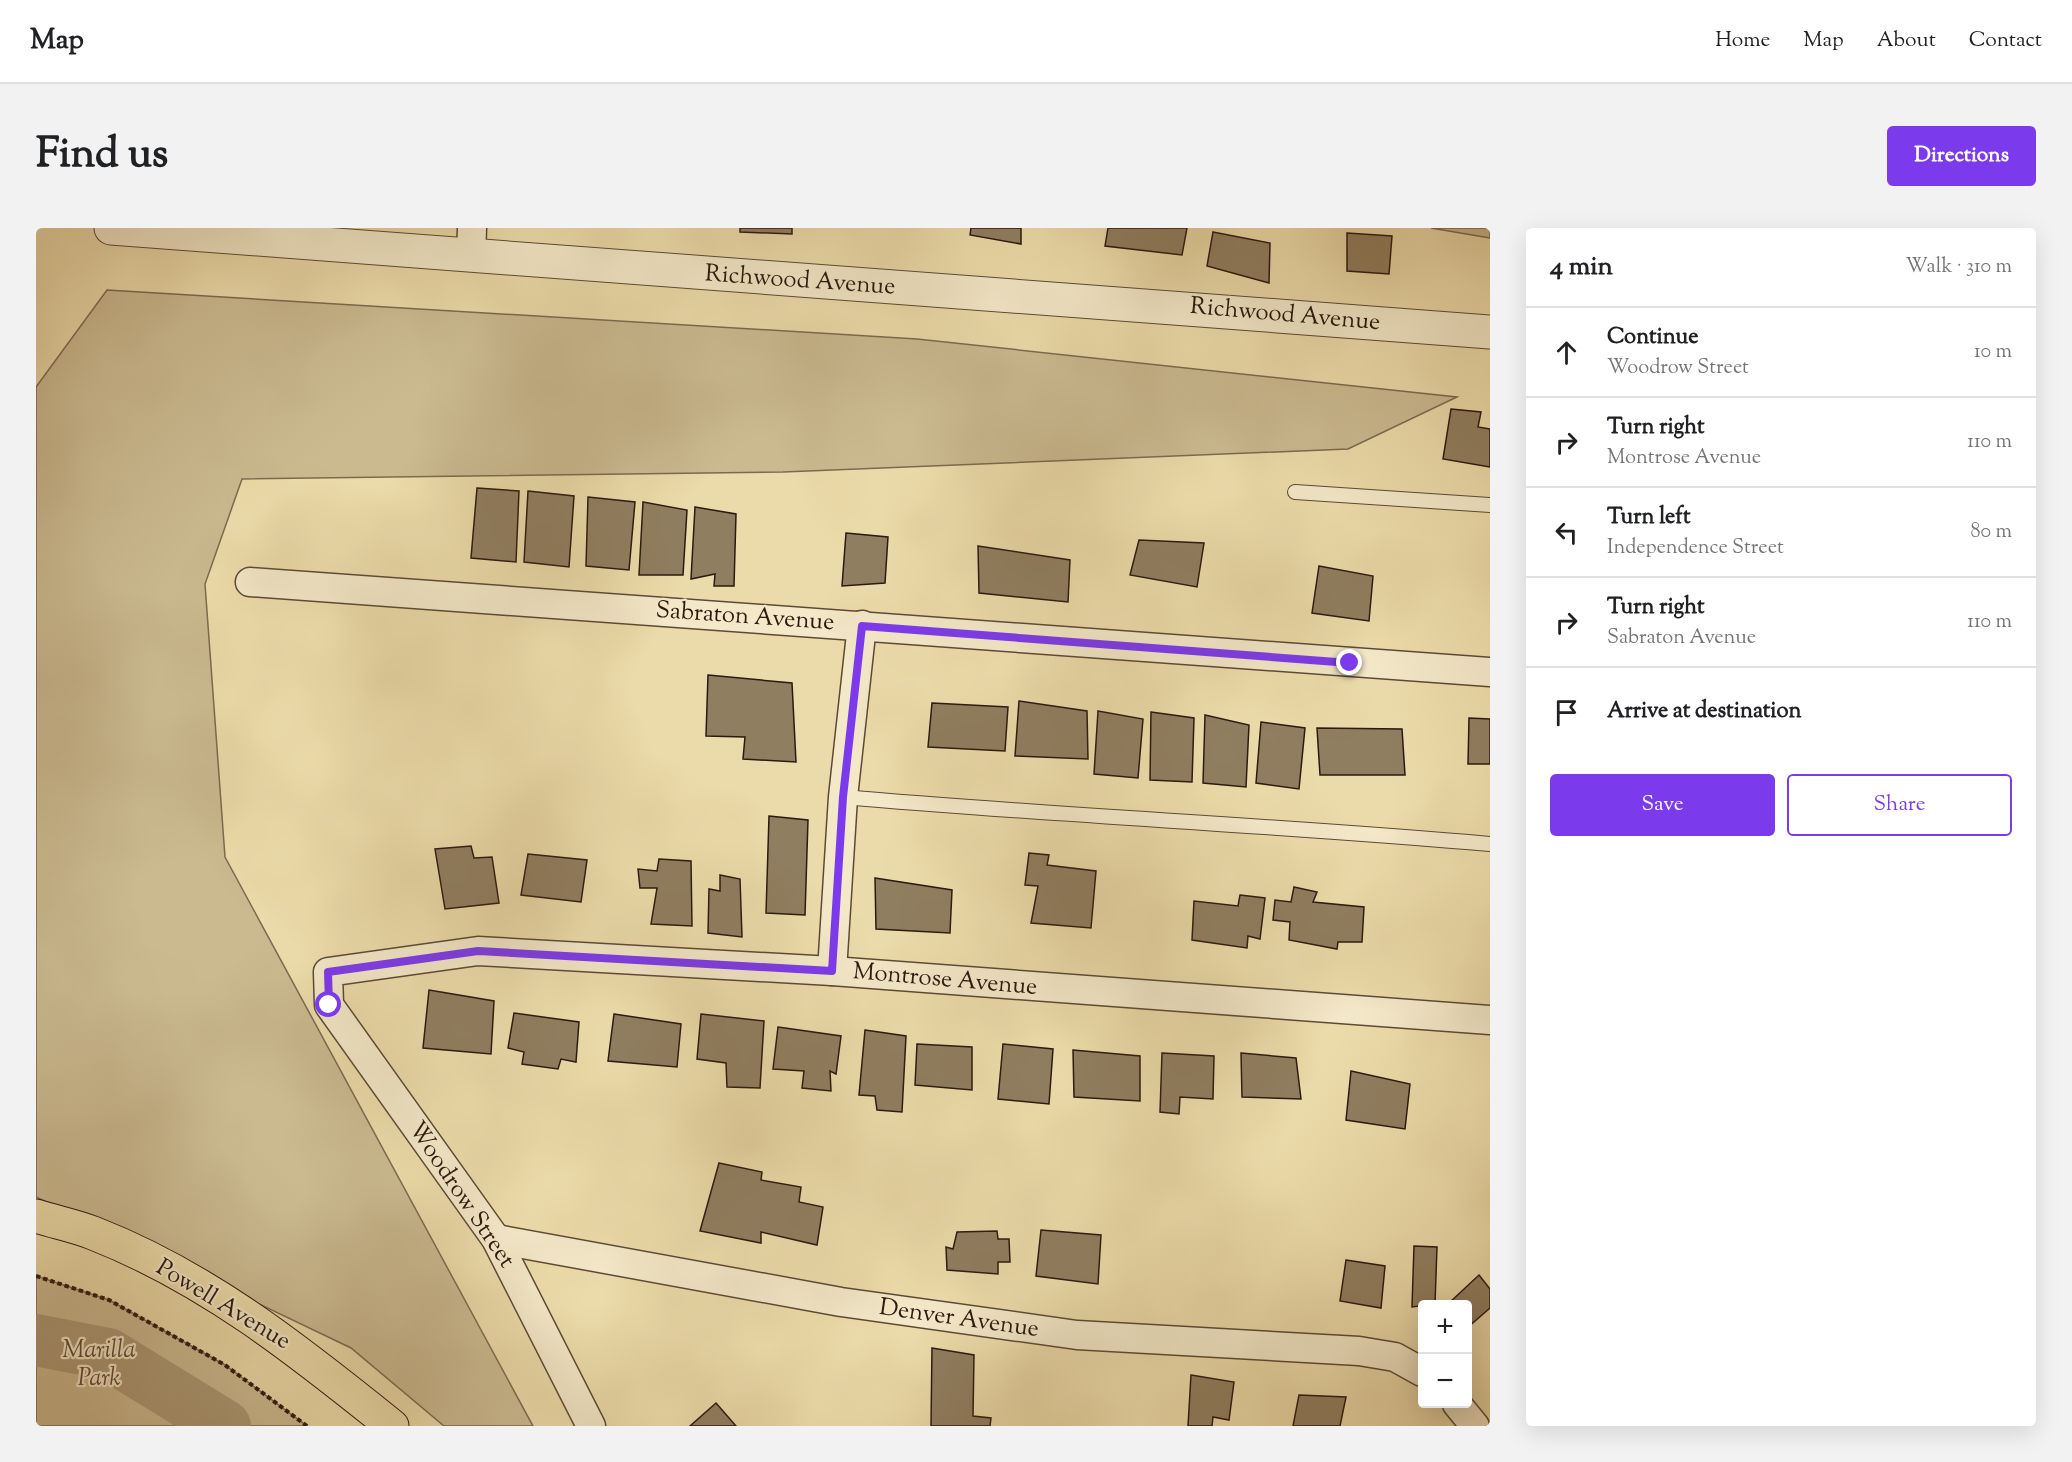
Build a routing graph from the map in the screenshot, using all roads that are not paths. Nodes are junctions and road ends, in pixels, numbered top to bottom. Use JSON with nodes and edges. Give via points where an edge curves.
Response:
{"nodes":[{"id":1,"x":111,"y":228,"type":"edge"},
{"id":2,"x":183,"y":230,"type":"edge"},
{"id":3,"x":471,"y":242,"type":"edge"},
{"id":4,"x":1490,"y":332,"type":"edge"},
{"id":5,"x":1295,"y":492,"type":"dead end"},
{"id":6,"x":1490,"y":505,"type":"edge"},
{"id":7,"x":250,"y":582,"type":"dead end"},
{"id":8,"x":862,"y":626,"type":"junction"},
{"id":9,"x":1490,"y":672,"type":"edge"},
{"id":10,"x":843,"y":797,"type":"junction"},
{"id":11,"x":1490,"y":844,"type":"edge"},
{"id":12,"x":832,"y":971,"type":"junction"},
{"id":13,"x":328,"y":972,"type":"joint"},
{"id":14,"x":1490,"y":1020,"type":"edge"},
{"id":15,"x":36,"y":1216,"type":"edge"},
{"id":16,"x":496,"y":1239,"type":"junction"},
{"id":17,"x":1418,"y":1370,"type":"edge"},
{"id":18,"x":392,"y":1426,"type":"edge"},
{"id":19,"x":591,"y":1426,"type":"edge"}],
"edges":[{"from":1,"to":2,"type":"street","name":"Richwood Avenue"},
{"from":2,"to":3,"type":"street","name":"Richwood Avenue"},
{"from":3,"to":4,"type":"street","name":"Richwood Avenue"},
{"from":5,"to":6,"type":"lane"},
{"from":7,"to":8,"type":"street","name":"Sabraton Avenue"},
{"from":8,"to":9,"type":"street","name":"Sabraton Avenue"},
{"from":8,"to":10,"type":"street"},
{"from":10,"to":11,"type":"lane"},
{"from":10,"to":12,"type":"street"},
{"from":12,"to":13,"type":"street","name":"Montrose Avenue","via":[[478,951]]},
{"from":12,"to":14,"type":"street","name":"Montrose Avenue"},
{"from":13,"to":16,"type":"street","name":"Woodrow Street","via":[[329,1005]]},
{"from":15,"to":18,"type":"main road","name":"Powell Avenue","via":[[93,1232],[193,1280],[292,1346]]},
{"from":16,"to":17,"type":"street","name":"Denver Avenue","via":[[842,1302],[1077,1335],[1359,1351],[1395,1357]]},
{"from":16,"to":19,"type":"street","name":"Woodrow Street"}]}
